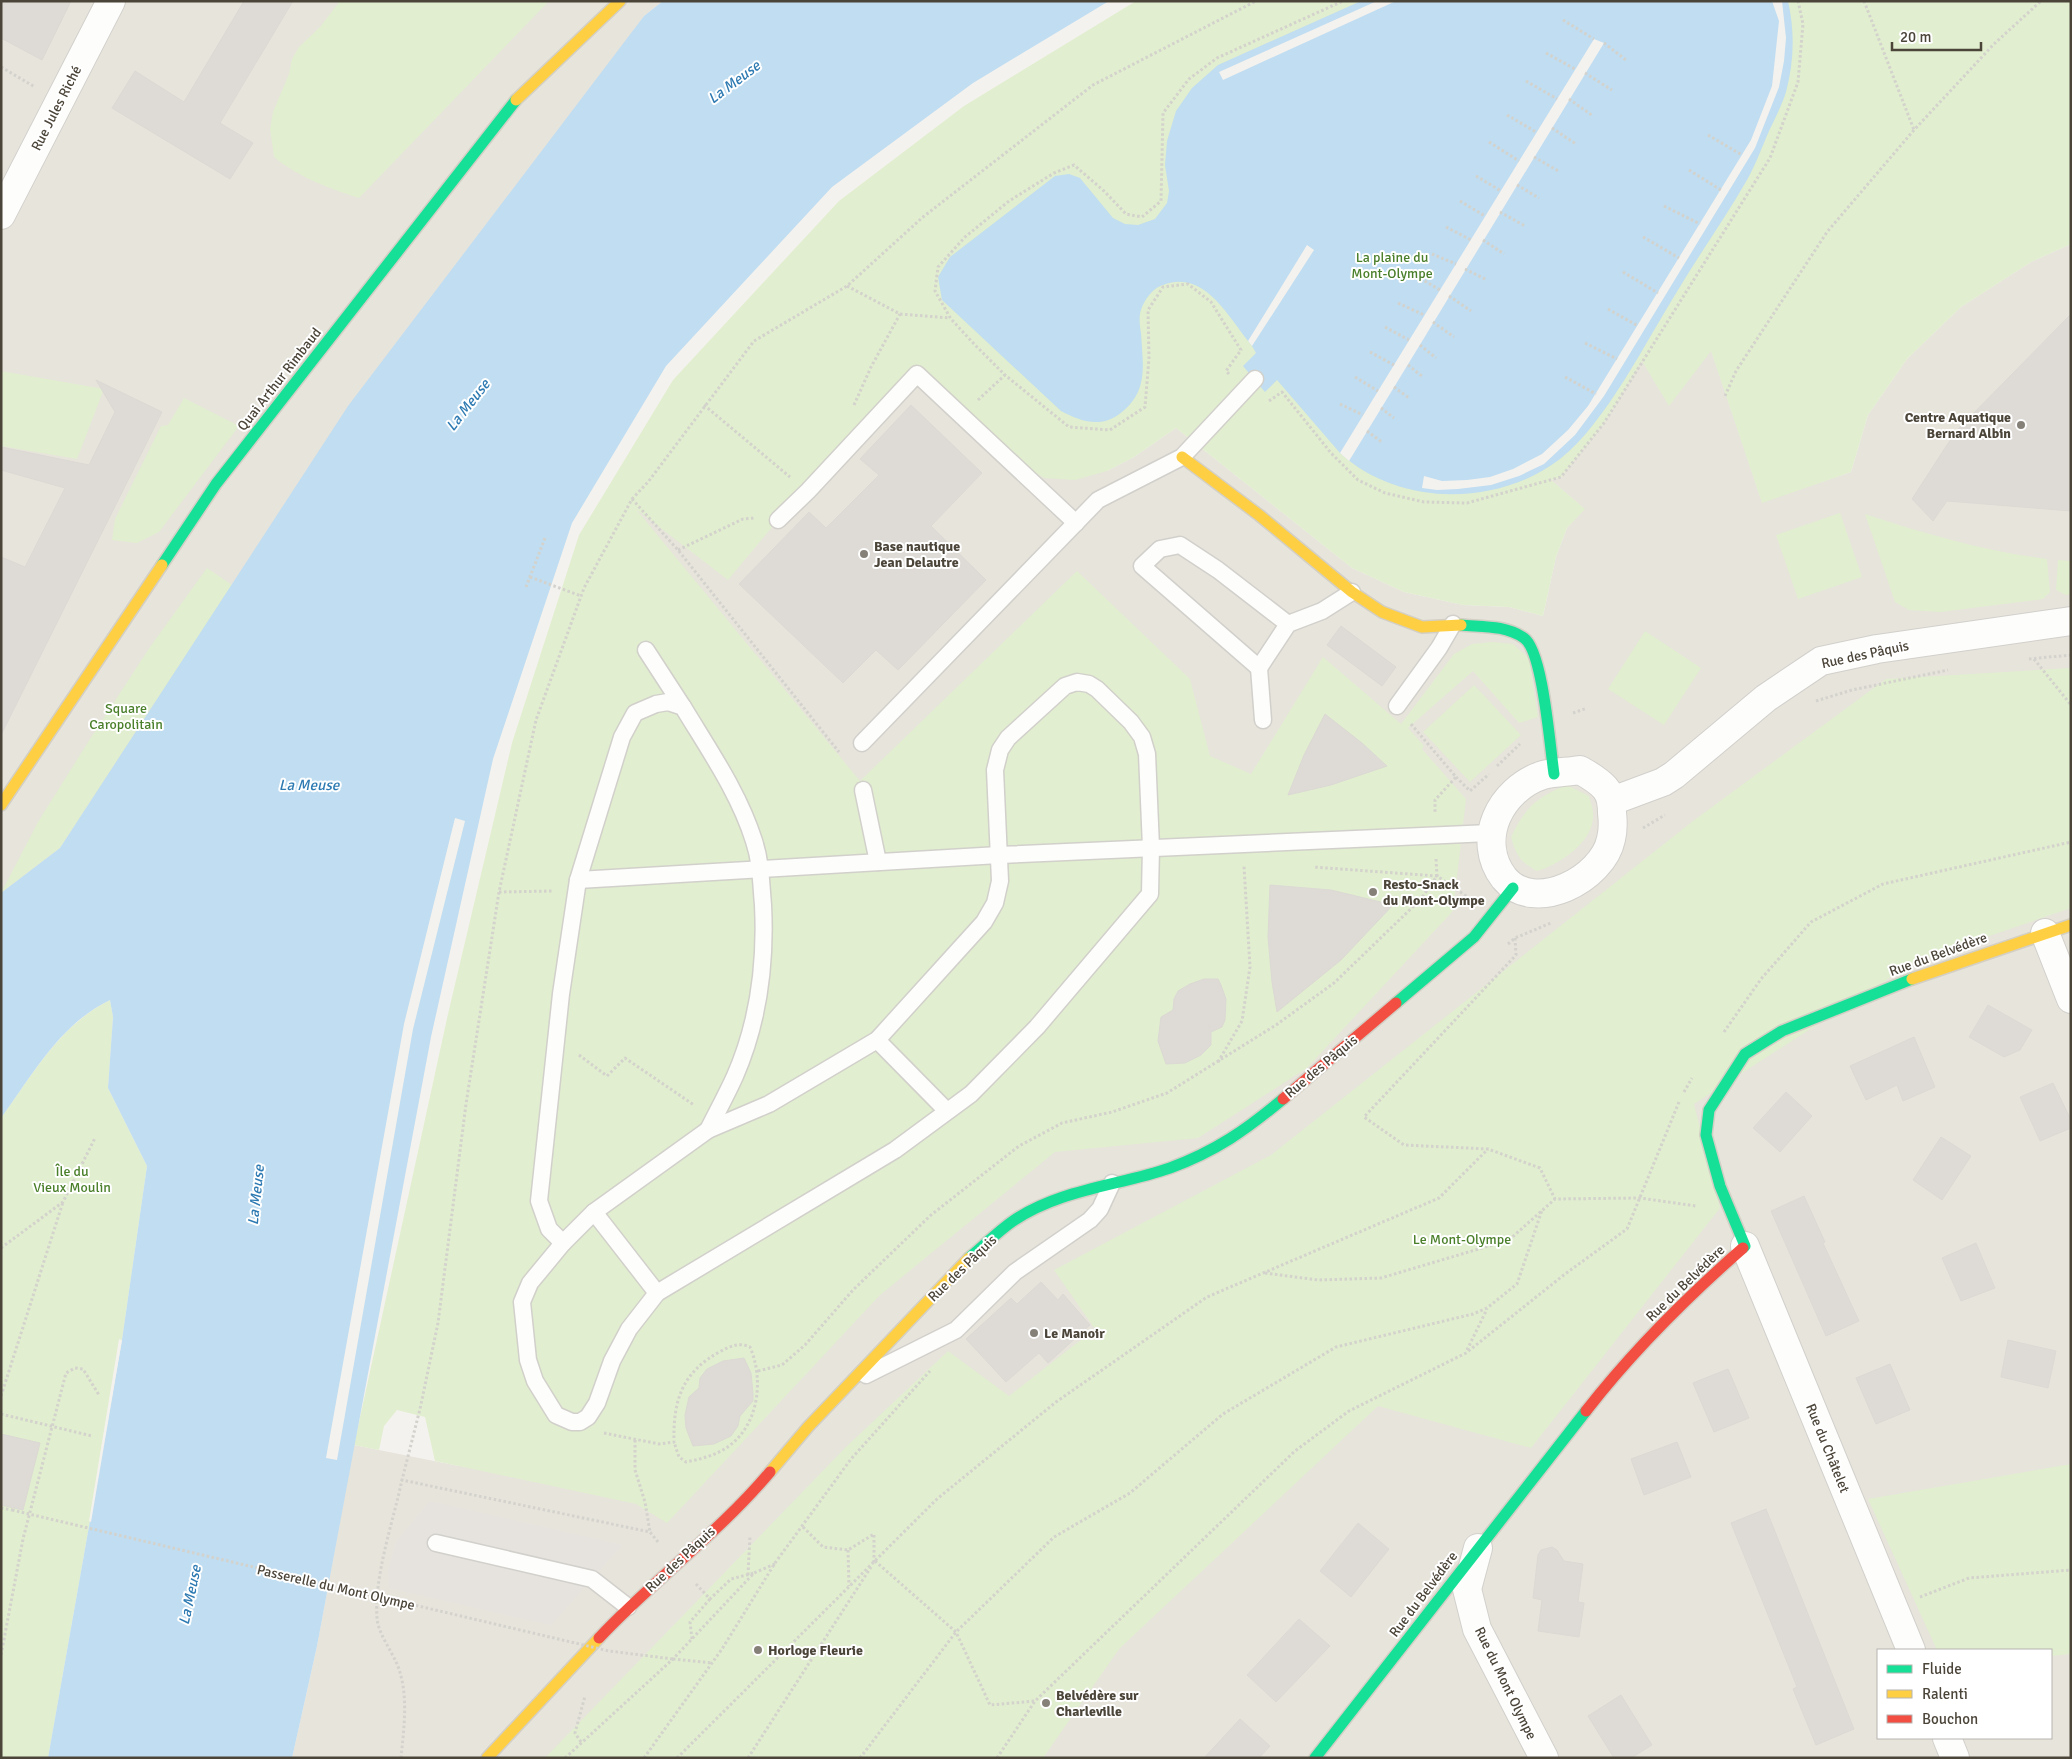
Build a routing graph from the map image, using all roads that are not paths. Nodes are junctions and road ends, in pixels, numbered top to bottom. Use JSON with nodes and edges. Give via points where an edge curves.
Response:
{"nodes":[{"id":1,"x":111,"y":1,"type":"edge"},
{"id":2,"x":620,"y":1,"type":"edge"},
{"id":3,"x":1,"y":215,"type":"edge"},
{"id":4,"x":1255,"y":379,"type":"dead end"},
{"id":5,"x":1182,"y":457,"type":"junction"},
{"id":6,"x":778,"y":520,"type":"road end"},
{"id":7,"x":1076,"y":523,"type":"junction"},
{"id":8,"x":1352,"y":592,"type":"junction"},
{"id":9,"x":2071,"y":621,"type":"edge"},
{"id":10,"x":1288,"y":624,"type":"junction"},
{"id":11,"x":1453,"y":624,"type":"junction"},
{"id":12,"x":646,"y":650,"type":"dead end"},
{"id":13,"x":1259,"y":668,"type":"junction"},
{"id":14,"x":1397,"y":706,"type":"road end"},
{"id":15,"x":683,"y":707,"type":"junction"},
{"id":16,"x":1263,"y":720,"type":"dead end"},
{"id":17,"x":862,"y":743,"type":"road end"},
{"id":18,"x":1554,"y":774,"type":"junction"},
{"id":19,"x":863,"y":790,"type":"dead end"},
{"id":20,"x":1612,"y":801,"type":"junction"},
{"id":21,"x":1,"y":805,"type":"edge"},
{"id":22,"x":1490,"y":833,"type":"junction"},
{"id":23,"x":1152,"y":847,"type":"junction"},
{"id":24,"x":1000,"y":855,"type":"junction"},
{"id":25,"x":878,"y":862,"type":"junction"},
{"id":26,"x":761,"y":869,"type":"junction"},
{"id":27,"x":577,"y":885,"type":"junction"},
{"id":28,"x":1512,"y":888,"type":"junction"},
{"id":29,"x":2071,"y":925,"type":"edge"},
{"id":30,"x":2045,"y":933,"type":"junction"},
{"id":31,"x":2071,"y":999,"type":"edge"},
{"id":32,"x":877,"y":1040,"type":"junction"},
{"id":33,"x":947,"y":1112,"type":"junction"},
{"id":34,"x":711,"y":1124,"type":"junction"},
{"id":35,"x":1112,"y":1182,"type":"junction"},
{"id":36,"x":594,"y":1212,"type":"junction"},
{"id":37,"x":563,"y":1243,"type":"junction"},
{"id":38,"x":1745,"y":1246,"type":"junction"},
{"id":39,"x":657,"y":1293,"type":"junction"},
{"id":40,"x":848,"y":1384,"type":"junction"},
{"id":41,"x":436,"y":1543,"type":"dead end"},
{"id":42,"x":1478,"y":1548,"type":"junction"},
{"id":43,"x":628,"y":1607,"type":"junction"},
{"id":44,"x":1911,"y":1649,"type":"edge"},
{"id":45,"x":1947,"y":1739,"type":"edge"},
{"id":46,"x":487,"y":1758,"type":"edge"},
{"id":47,"x":1315,"y":1758,"type":"edge"},
{"id":48,"x":1544,"y":1758,"type":"edge"},
{"id":49,"x":1955,"y":1758,"type":"edge"}],
"edges":[{"from":1,"to":3,"type":"street","name":"Rue Jules Riché"},
{"from":2,"to":21,"type":"street","name":"Quai Arthur Rimbaud","via":[[518,98],[216,484]]},
{"from":4,"to":5,"type":"lane"},
{"from":5,"to":7,"type":"lane","via":[[1098,500]]},
{"from":5,"to":8,"type":"street"},
{"from":6,"to":7,"type":"lane","via":[[917,374]]},
{"from":7,"to":17,"type":"lane"},
{"from":8,"to":10,"type":"lane","via":[[1322,611]]},
{"from":8,"to":11,"type":"street","via":[[1382,612],[1422,627]]},
{"from":9,"to":20,"type":"street","name":"Rue des Pâquis","via":[[1877,649],[1821,661],[1766,698],[1674,775]]},
{"from":10,"to":13,"type":"lane"},
{"from":10,"to":13,"type":"lane","via":[[1218,570],[1180,546],[1160,549],[1142,566]]},
{"from":11,"to":14,"type":"lane"},
{"from":11,"to":18,"type":"street","via":[[1508,629],[1526,640],[1539,666]]},
{"from":12,"to":15,"type":"lane"},
{"from":13,"to":16,"type":"lane"},
{"from":15,"to":26,"type":"lane","via":[[731,786],[754,841]]},
{"from":15,"to":27,"type":"lane","via":[[668,702],[635,713],[622,737]]},
{"from":18,"to":20,"type":"street","via":[[1580,770],[1606,789]]},
{"from":18,"to":22,"type":"street","via":[[1542,775],[1514,792],[1495,817]]},
{"from":19,"to":25,"type":"lane"},
{"from":20,"to":28,"type":"street","via":[[1611,840],[1600,861],[1584,876],[1565,888],[1542,895]]},
{"from":22,"to":23,"type":"lane"},
{"from":22,"to":28,"type":"street","via":[[1496,863]]},
{"from":23,"to":24,"type":"lane"},
{"from":23,"to":24,"type":"lane","via":[[1147,754],[1142,737],[1097,689],[1077,682],[1065,686],[1008,738],[1000,750],[995,770]]},
{"from":23,"to":33,"type":"lane","via":[[1150,894],[1037,1027],[971,1094]]},
{"from":24,"to":25,"type":"lane"},
{"from":24,"to":32,"type":"lane","via":[[996,903],[984,922]]},
{"from":25,"to":26,"type":"lane"},
{"from":26,"to":27,"type":"lane"},
{"from":26,"to":34,"type":"lane","via":[[763,975],[758,1004],[735,1077]]},
{"from":27,"to":37,"type":"lane","via":[[555,1047],[539,1201],[549,1229]]},
{"from":28,"to":35,"type":"street","name":"Rue des Pâquis","via":[[1474,937],[1246,1130],[1208,1152],[1169,1168]]},
{"from":29,"to":30,"type":"street","name":"Rue du Belvédère"},
{"from":30,"to":31,"type":"street"},
{"from":30,"to":38,"type":"street","name":"Rue du Belvédère","via":[[1934,970],[1800,1023],[1745,1054],[1709,1110],[1706,1135],[1720,1186]]},
{"from":32,"to":33,"type":"lane"},
{"from":32,"to":34,"type":"lane","via":[[769,1104]]},
{"from":33,"to":39,"type":"lane","via":[[895,1150]]},
{"from":34,"to":36,"type":"lane"},
{"from":35,"to":40,"type":"street","name":"Rue des Pâquis","via":[[1048,1203],[1013,1221],[965,1262]]},
{"from":35,"to":40,"type":"lane","via":[[1100,1209],[1090,1220],[1015,1272],[956,1330]]},
{"from":36,"to":37,"type":"lane"},
{"from":36,"to":39,"type":"lane"},
{"from":37,"to":39,"type":"lane","via":[[526,1290],[522,1302],[528,1360],[535,1381],[549,1406],[561,1419],[580,1422],[593,1410],[629,1328]]},
{"from":38,"to":42,"type":"street","name":"Rue du Belvédère","via":[[1706,1279],[1605,1386]]},
{"from":38,"to":44,"type":"street","name":"Rue du Châtelet"},
{"from":40,"to":43,"type":"street","name":"Rue des Pâquis","via":[[751,1494]]},
{"from":41,"to":43,"type":"lane","via":[[592,1579]]},
{"from":42,"to":47,"type":"street","name":"Rue du Belvédère"},
{"from":42,"to":48,"type":"street","name":"Rue du Mont Olympe","via":[[1467,1589],[1477,1629]]},
{"from":43,"to":46,"type":"street","name":"Rue des Pâquis"},
{"from":45,"to":49,"type":"street"}]}
